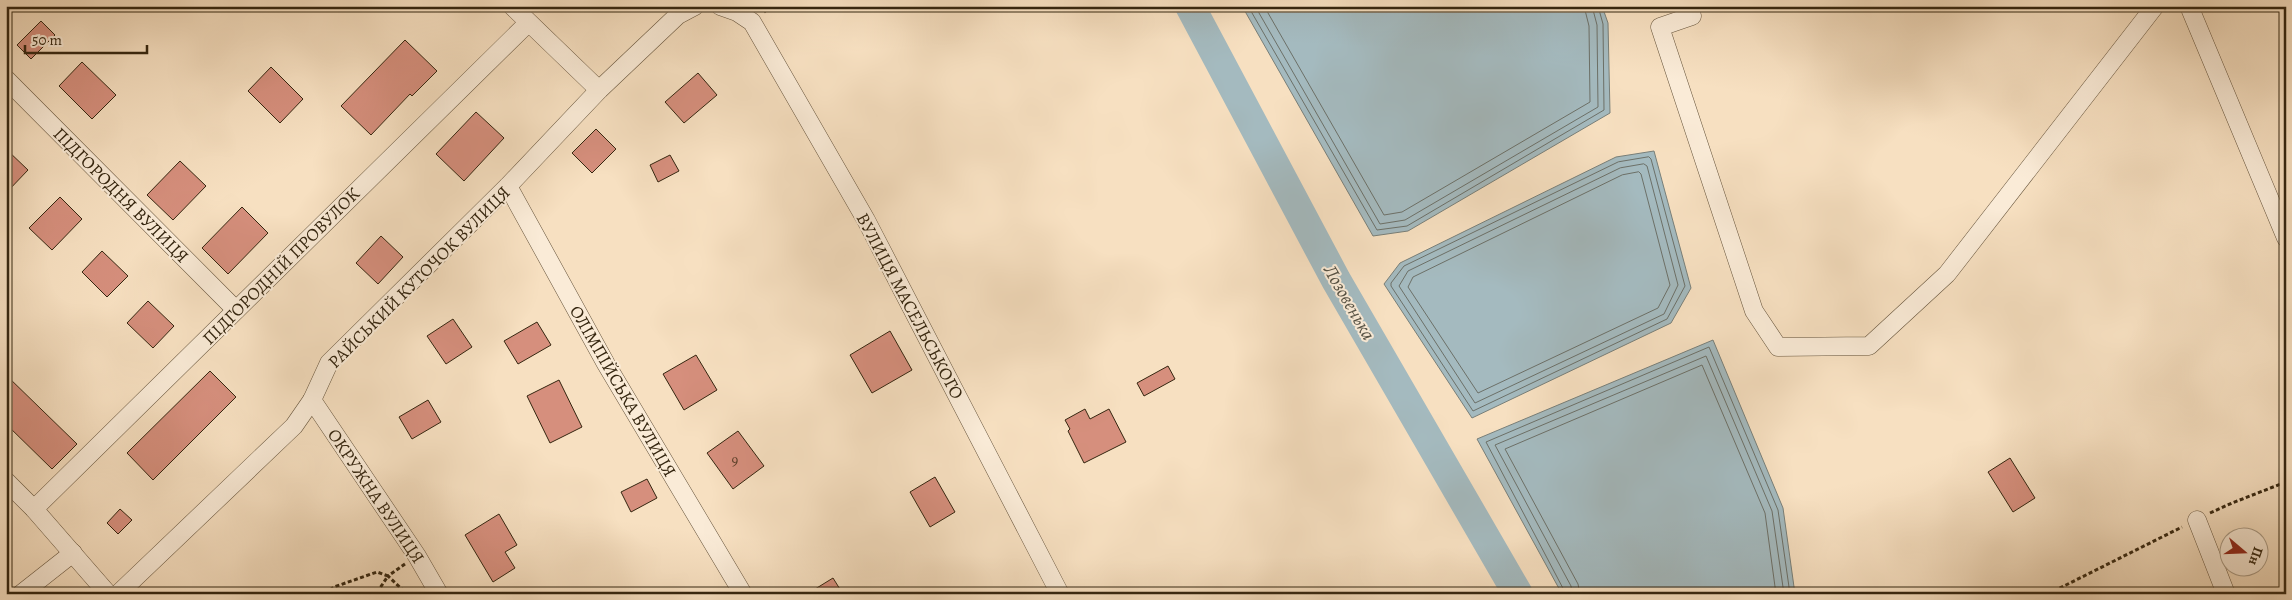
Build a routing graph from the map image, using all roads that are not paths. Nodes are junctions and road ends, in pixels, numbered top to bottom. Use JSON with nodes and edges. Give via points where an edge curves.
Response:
{"nodes":[{"id":1,"x":512,"y":6,"type":"edge"},
{"id":2,"x":695,"y":6,"type":"edge"},
{"id":3,"x":720,"y":6,"type":"edge"},
{"id":4,"x":2155,"y":6,"type":"edge"},
{"id":5,"x":2189,"y":6,"type":"edge"},
{"id":6,"x":1692,"y":16,"type":"dead end"},
{"id":7,"x":528,"y":23,"type":"junction"},
{"id":8,"x":6,"y":79,"type":"edge"},
{"id":9,"x":599,"y":90,"type":"junction"},
{"id":10,"x":508,"y":186,"type":"junction"},
{"id":11,"x":2286,"y":238,"type":"edge"},
{"id":12,"x":236,"y":310,"type":"junction"},
{"id":13,"x":312,"y":400,"type":"junction"},
{"id":14,"x":6,"y":481,"type":"edge"},
{"id":15,"x":34,"y":509,"type":"junction"},
{"id":16,"x":2197,"y":520,"type":"road end"},
{"id":17,"x":73,"y":553,"type":"junction"},
{"id":18,"x":21,"y":594,"type":"edge"},
{"id":19,"x":108,"y":594,"type":"edge"},
{"id":20,"x":118,"y":594,"type":"edge"},
{"id":21,"x":439,"y":594,"type":"edge"},
{"id":22,"x":743,"y":594,"type":"edge"},
{"id":23,"x":1060,"y":594,"type":"edge"},
{"id":24,"x":2226,"y":594,"type":"edge"}],
"edges":[{"from":1,"to":7,"type":"street"},
{"from":2,"to":9,"type":"street","name":"РАЙСЬКИЙ КУТОЧОК ВУЛИЦЯ","via":[[678,14]]},
{"from":3,"to":23,"type":"street","name":"ВУЛИЦЯ МАСЕЛЬСЬКОГО","via":[[752,22],[866,220]]},
{"from":4,"to":6,"type":"street","via":[[1947,274],[1869,346],[1778,348],[1754,311],[1660,27]]},
{"from":5,"to":11,"type":"street"},
{"from":7,"to":9,"type":"street"},
{"from":7,"to":12,"type":"street","name":"ПІДГОРОДНІЙ ПРОВУЛОК"},
{"from":8,"to":12,"type":"street","name":"ПІДГОРОДНЯ ВУЛИЦЯ"},
{"from":9,"to":10,"type":"street","name":"РАЙСЬКИЙ КУТОЧОК ВУЛИЦЯ"},
{"from":10,"to":13,"type":"street","name":"РАЙСЬКИЙ КУТОЧОК ВУЛИЦЯ","via":[[330,363]]},
{"from":10,"to":22,"type":"street","name":"ОЛІМПІЙСЬКА ВУЛИЦЯ","via":[[606,364]]},
{"from":12,"to":15,"type":"street","name":"ПІДГОРОДНІЙ ПРОВУЛОК"},
{"from":13,"to":20,"type":"street","name":"РАЙСЬКИЙ КУТОЧОК ВУЛИЦЯ","via":[[294,426]]},
{"from":13,"to":21,"type":"street","name":"ОКРУЖНА ВУЛИЦЯ"},
{"from":14,"to":15,"type":"street"},
{"from":15,"to":17,"type":"street"},
{"from":16,"to":24,"type":"street"},
{"from":17,"to":18,"type":"street"},
{"from":17,"to":19,"type":"street"}]}
